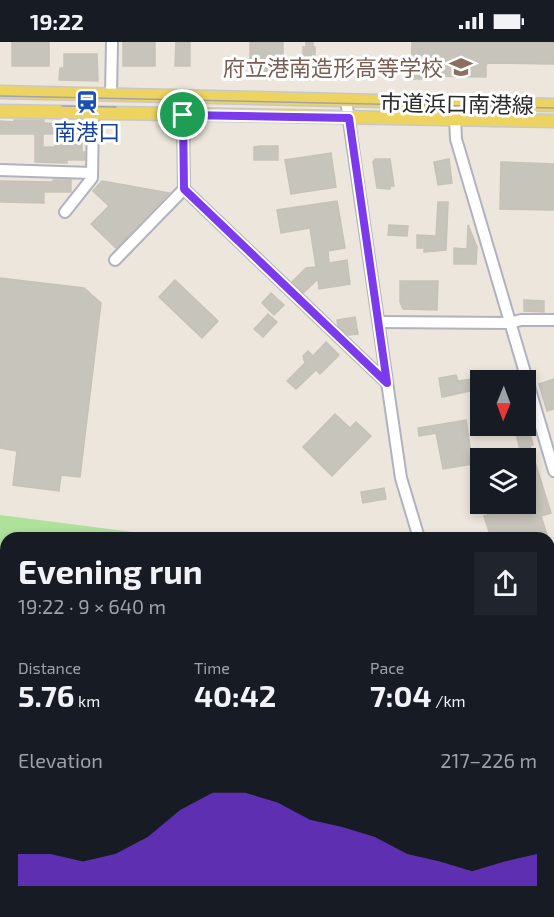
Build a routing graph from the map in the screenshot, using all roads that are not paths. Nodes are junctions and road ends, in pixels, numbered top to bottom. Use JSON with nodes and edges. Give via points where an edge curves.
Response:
{"nodes":[{"id":1,"x":112,"y":42,"type":"edge"},
{"id":2,"x":0,"y":92,"type":"edge"},
{"id":3,"x":111,"y":95,"type":"junction"},
{"id":4,"x":346,"y":100,"type":"junction"},
{"id":5,"x":554,"y":105,"type":"edge"},
{"id":6,"x":0,"y":111,"type":"edge"},
{"id":7,"x":93,"y":113,"type":"junction"},
{"id":8,"x":183,"y":115,"type":"junction"},
{"id":9,"x":349,"y":118,"type":"junction"},
{"id":10,"x":455,"y":119,"type":"junction"},
{"id":11,"x":554,"y":121,"type":"edge"},
{"id":12,"x":0,"y":170,"type":"edge"},
{"id":13,"x":92,"y":173,"type":"junction"},
{"id":14,"x":184,"y":189,"type":"junction"},
{"id":15,"x":65,"y":212,"type":"dead end"},
{"id":16,"x":115,"y":260,"type":"dead end"},
{"id":17,"x":554,"y":320,"type":"edge"},
{"id":18,"x":379,"y":322,"type":"junction"},
{"id":19,"x":509,"y":323,"type":"junction"},
{"id":20,"x":387,"y":383,"type":"junction"},
{"id":21,"x":554,"y":471,"type":"edge"},
{"id":22,"x":418,"y":532,"type":"edge"}],
"edges":[{"from":1,"to":3,"type":"street"},
{"from":2,"to":3,"type":"main road","name":"市道浜口南港線"},
{"from":3,"to":4,"type":"main road","name":"市道浜口南港線"},
{"from":4,"to":5,"type":"main road","name":"市道浜口南港線"},
{"from":4,"to":9,"type":"street"},
{"from":6,"to":7,"type":"main road","name":"市道浜口南港線"},
{"from":7,"to":8,"type":"main road","name":"市道浜口南港線"},
{"from":7,"to":13,"type":"street"},
{"from":8,"to":9,"type":"main road","name":"市道浜口南港線"},
{"from":8,"to":14,"type":"street"},
{"from":9,"to":10,"type":"main road","name":"市道浜口南港線"},
{"from":9,"to":18,"type":"street"},
{"from":10,"to":11,"type":"main road","name":"市道浜口南港線"},
{"from":10,"to":19,"type":"street","via":[[456,140]]},
{"from":12,"to":13,"type":"street"},
{"from":13,"to":15,"type":"street"},
{"from":14,"to":16,"type":"street"},
{"from":14,"to":20,"type":"street"},
{"from":17,"to":19,"type":"street"},
{"from":18,"to":19,"type":"street"},
{"from":18,"to":20,"type":"street"},
{"from":19,"to":21,"type":"street"},
{"from":20,"to":22,"type":"street","via":[[401,478]]}]}
